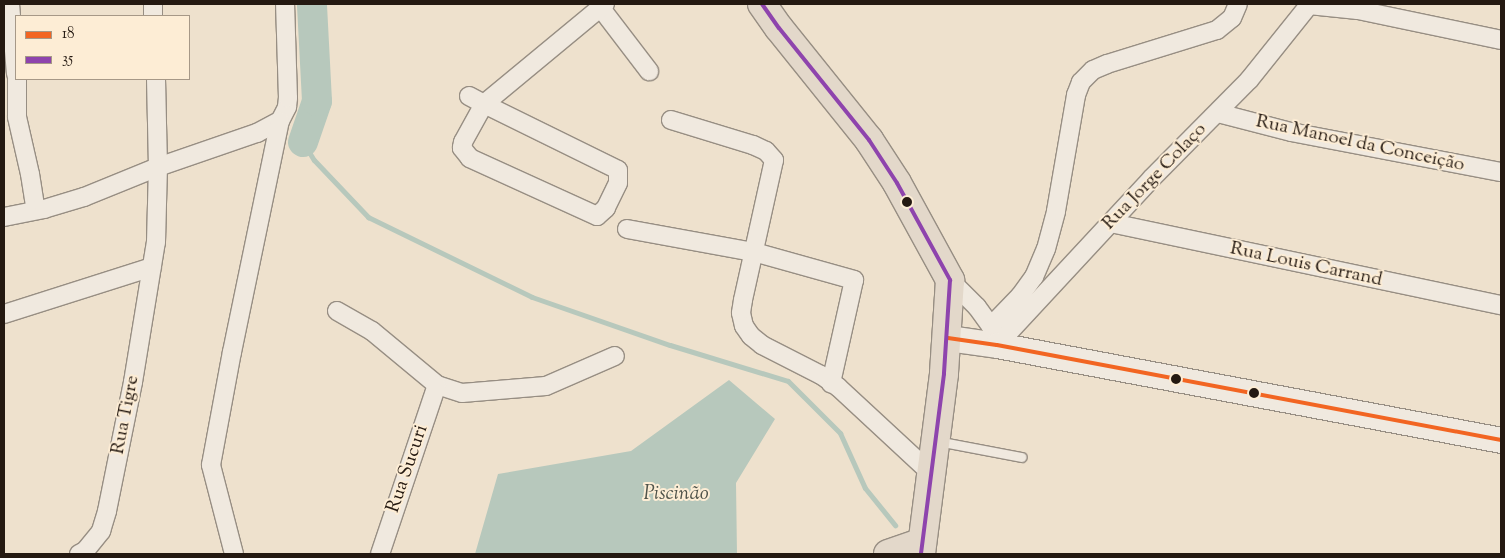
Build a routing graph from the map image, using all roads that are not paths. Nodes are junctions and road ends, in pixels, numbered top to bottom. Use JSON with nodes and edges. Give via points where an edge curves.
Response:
{"nodes":[{"id":1,"x":10,"y":4,"type":"edge"},
{"id":2,"x":285,"y":4,"type":"edge"},
{"id":3,"x":762,"y":4,"type":"edge"},
{"id":4,"x":1238,"y":4,"type":"edge"},
{"id":5,"x":602,"y":5,"type":"edge"},
{"id":6,"x":1501,"y":40,"type":"edge"},
{"id":7,"x":15,"y":62,"type":"edge"},
{"id":8,"x":649,"y":72,"type":"dead end"},
{"id":9,"x":17,"y":80,"type":"edge"},
{"id":10,"x":156,"y":80,"type":"edge"},
{"id":11,"x":476,"y":100,"type":"junction"},
{"id":12,"x":1218,"y":113,"type":"junction"},
{"id":13,"x":671,"y":120,"type":"dead end"},
{"id":14,"x":280,"y":121,"type":"junction"},
{"id":15,"x":158,"y":167,"type":"junction"},
{"id":16,"x":1501,"y":172,"type":"edge"},
{"id":17,"x":36,"y":210,"type":"junction"},
{"id":18,"x":4,"y":217,"type":"edge"},
{"id":19,"x":1111,"y":223,"type":"junction"},
{"id":20,"x":627,"y":229,"type":"dead end"},
{"id":21,"x":754,"y":252,"type":"junction"},
{"id":22,"x":152,"y":267,"type":"junction"},
{"id":23,"x":950,"y":280,"type":"junction"},
{"id":24,"x":1501,"y":305,"type":"edge"},
{"id":25,"x":337,"y":311,"type":"dead end"},
{"id":26,"x":4,"y":314,"type":"edge"},
{"id":27,"x":994,"y":335,"type":"junction"},
{"id":28,"x":948,"y":338,"type":"junction"},
{"id":29,"x":615,"y":356,"type":"dead end"},
{"id":30,"x":831,"y":383,"type":"junction"},
{"id":31,"x":437,"y":385,"type":"junction"},
{"id":32,"x":937,"y":440,"type":"junction"},
{"id":33,"x":1501,"y":440,"type":"edge"},
{"id":34,"x":1022,"y":457,"type":"dead end"},
{"id":35,"x":931,"y":472,"type":"junction"},
{"id":36,"x":922,"y":548,"type":"edge"},
{"id":37,"x":79,"y":554,"type":"edge"},
{"id":38,"x":234,"y":554,"type":"edge"},
{"id":39,"x":380,"y":554,"type":"edge"},
{"id":40,"x":888,"y":554,"type":"edge"}],
"edges":[{"from":1,"to":7,"type":"street"},
{"from":2,"to":14,"type":"street","via":[[288,98]]},
{"from":3,"to":23,"type":"main road","via":[[870,140]]},
{"from":4,"to":27,"type":"street","via":[[1232,18],[1217,30],[1107,64],[1093,70],[1081,82],[1046,249],[1034,276]]},
{"from":5,"to":8,"type":"street"},
{"from":5,"to":11,"type":"street"},
{"from":6,"to":12,"type":"street","name":"Rua Jorge Colaço","via":[[1358,10],[1309,5]]},
{"from":9,"to":17,"type":"street","via":[[17,117]]},
{"from":10,"to":15,"type":"street","name":"Rua Tigre"},
{"from":11,"to":11,"type":"street","via":[[462,148],[470,158],[589,214],[597,216],[606,208],[618,183],[618,170]]},
{"from":12,"to":16,"type":"street","name":"Rua Manoel da Conceição","via":[[1291,132]]},
{"from":12,"to":19,"type":"street","name":"Rua Jorge Colaço","via":[[1193,135]]},
{"from":13,"to":21,"type":"street","via":[[753,145],[772,155],[773,172]]},
{"from":14,"to":15,"type":"street","via":[[264,130]]},
{"from":14,"to":38,"type":"street","via":[[211,465]]},
{"from":15,"to":17,"type":"street","via":[[84,197]]},
{"from":15,"to":22,"type":"street","name":"Rua Tigre"},
{"from":17,"to":18,"type":"street"},
{"from":19,"to":24,"type":"street","name":"Rua Louis Carrand"},
{"from":19,"to":27,"type":"street","name":"Rua Jorge Colaço"},
{"from":20,"to":21,"type":"street"},
{"from":21,"to":30,"type":"street","via":[[743,300],[744,326],[762,345],[802,364]]},
{"from":21,"to":30,"type":"street","via":[[854,280]]},
{"from":22,"to":26,"type":"street"},
{"from":22,"to":37,"type":"street","name":"Rua Tigre","via":[[107,511],[101,531]]},
{"from":23,"to":27,"type":"street","via":[[977,307]]},
{"from":23,"to":28,"type":"main road"},
{"from":25,"to":31,"type":"street","via":[[372,331]]},
{"from":27,"to":28,"type":"main road"},
{"from":27,"to":33,"type":"main road"},
{"from":28,"to":32,"type":"main road"},
{"from":29,"to":31,"type":"street","via":[[546,386],[462,393]]},
{"from":30,"to":35,"type":"street"},
{"from":31,"to":39,"type":"street","name":"Rua Sucuri"},
{"from":32,"to":34,"type":"lane"},
{"from":32,"to":35,"type":"main road"},
{"from":35,"to":36,"type":"main road"},
{"from":36,"to":40,"type":"main road"}]}
